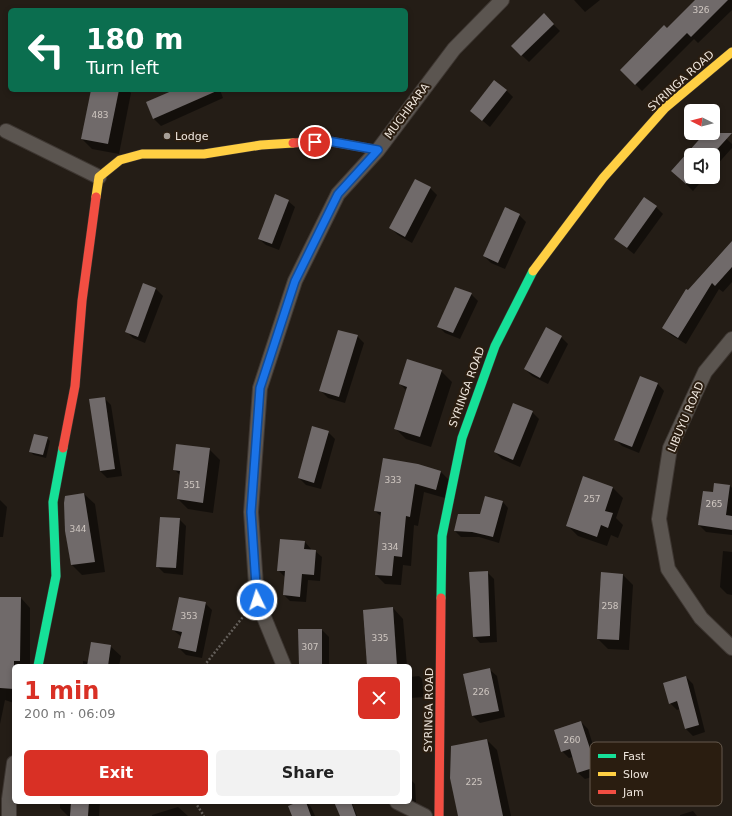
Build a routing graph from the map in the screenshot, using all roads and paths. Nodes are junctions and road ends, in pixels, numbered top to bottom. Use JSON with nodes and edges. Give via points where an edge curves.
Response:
{"nodes":[{"id":1,"x":502,"y":0,"type":"edge"},
{"id":2,"x":732,"y":52,"type":"edge"},
{"id":3,"x":6,"y":131,"type":"dead end"},
{"id":4,"x":378,"y":150,"type":"junction"},
{"id":5,"x":99,"y":177,"type":"junction"},
{"id":6,"x":732,"y":339,"type":"edge"},
{"id":7,"x":257,"y":600,"type":"junction"},
{"id":8,"x":732,"y":648,"type":"edge"},
{"id":9,"x":38,"y":664,"type":"edge"},
{"id":10,"x":206,"y":664,"type":"edge"},
{"id":11,"x":283,"y":664,"type":"edge"},
{"id":12,"x":12,"y":770,"type":"edge"},
{"id":13,"x":196,"y":804,"type":"edge"},
{"id":14,"x":401,"y":804,"type":"edge"},
{"id":15,"x":9,"y":816,"type":"edge"},
{"id":16,"x":204,"y":816,"type":"edge"},
{"id":17,"x":425,"y":816,"type":"edge"},
{"id":18,"x":439,"y":816,"type":"edge"}],
"edges":[{"from":1,"to":4,"type":"street","name":"MUCHIRARA","via":[[454,49]]},
{"from":2,"to":18,"type":"street","name":"SYRINGA ROAD","via":[[665,108],[603,178],[534,269],[495,346],[462,438],[442,536]]},
{"from":3,"to":5,"type":"street"},
{"from":4,"to":5,"type":"street","via":[[328,141],[261,145],[204,154],[142,154],[120,160]]},
{"from":4,"to":7,"type":"street","name":"MUCHIRARA","via":[[338,194],[295,281],[260,388],[251,512]]},
{"from":5,"to":9,"type":"street","via":[[83,294],[75,386],[53,502],[56,576]]},
{"from":6,"to":8,"type":"street","name":"LIBUYU ROAD","via":[[705,372],[670,448],[659,519],[668,569],[700,618]]},
{"from":7,"to":10,"type":"path"},
{"from":7,"to":11,"type":"street","name":"MUCHIRARA"},
{"from":12,"to":15,"type":"street"},
{"from":13,"to":16,"type":"path"},
{"from":14,"to":17,"type":"street"}]}
